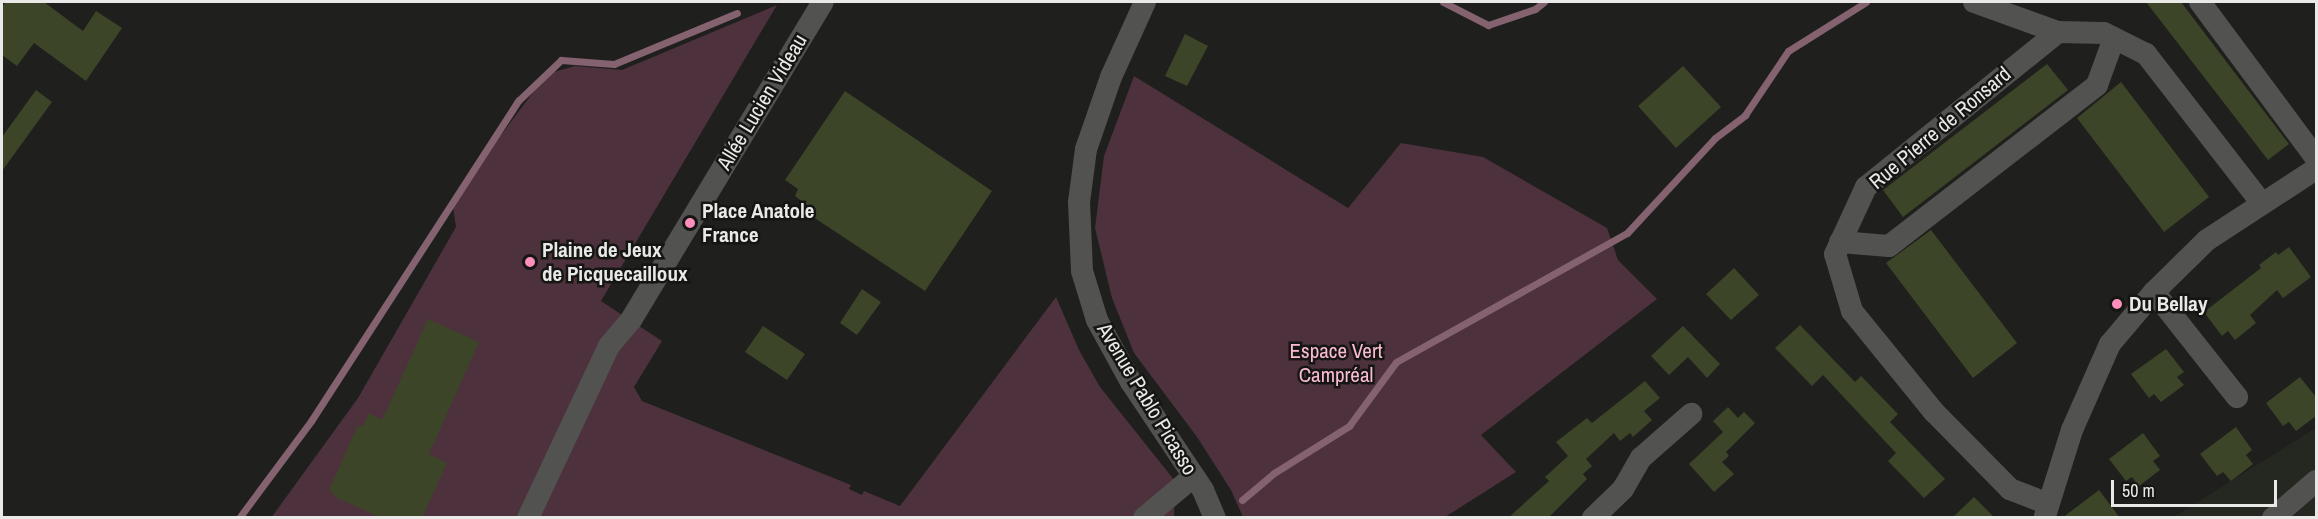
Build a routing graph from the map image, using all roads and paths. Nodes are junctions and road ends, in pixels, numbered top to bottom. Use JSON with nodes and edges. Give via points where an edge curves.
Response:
{"nodes":[{"id":1,"x":823,"y":2,"type":"edge"},
{"id":2,"x":1145,"y":2,"type":"edge"},
{"id":3,"x":1974,"y":2,"type":"edge"},
{"id":4,"x":2200,"y":2,"type":"edge"},
{"id":5,"x":2058,"y":32,"type":"junction"},
{"id":6,"x":2114,"y":38,"type":"junction"},
{"id":7,"x":2316,"y":158,"type":"edge"},
{"id":8,"x":2316,"y":169,"type":"edge"},
{"id":9,"x":2261,"y":202,"type":"junction"},
{"id":10,"x":1840,"y":242,"type":"junction"},
{"id":11,"x":2154,"y":292,"type":"junction"},
{"id":12,"x":2237,"y":398,"type":"dead end"},
{"id":13,"x":1691,"y":414,"type":"dead end"},
{"id":14,"x":1194,"y":476,"type":"junction"},
{"id":15,"x":2316,"y":481,"type":"edge"},
{"id":16,"x":2045,"y":510,"type":"edge"},
{"id":17,"x":528,"y":518,"type":"edge"},
{"id":18,"x":1144,"y":518,"type":"edge"},
{"id":19,"x":1215,"y":518,"type":"edge"},
{"id":20,"x":1593,"y":518,"type":"edge"},
{"id":21,"x":2273,"y":518,"type":"edge"}],
"edges":[{"from":1,"to":17,"type":"street","name":"Allée Lucien Videau","via":[[631,320],[609,346]]},
{"from":2,"to":14,"type":"street","name":"Avenue Pablo Picasso","via":[[1111,77],[1086,149],[1079,201],[1082,271],[1097,320],[1131,382]]},
{"from":3,"to":5,"type":"street"},
{"from":4,"to":7,"type":"street"},
{"from":5,"to":6,"type":"street","via":[[2104,33]]},
{"from":5,"to":10,"type":"street","name":"Rue Pierre de Ronsard","via":[[1866,187]]},
{"from":6,"to":9,"type":"street","via":[[2146,54]]},
{"from":6,"to":10,"type":"street","via":[[2097,85],[1889,246]]},
{"from":8,"to":9,"type":"street"},
{"from":9,"to":11,"type":"street","via":[[2207,240]]},
{"from":10,"to":16,"type":"street","name":"Rue Pierre de Ronsard","via":[[1835,254],[1852,311],[1934,412],[2010,489]]},
{"from":11,"to":12,"type":"street"},
{"from":11,"to":16,"type":"street","via":[[2110,344],[2072,430]]},
{"from":13,"to":20,"type":"street","via":[[1641,458],[1623,489]]},
{"from":14,"to":18,"type":"street"},
{"from":14,"to":19,"type":"street","name":"Avenue Pablo Picasso"},
{"from":15,"to":21,"type":"street"}]}
